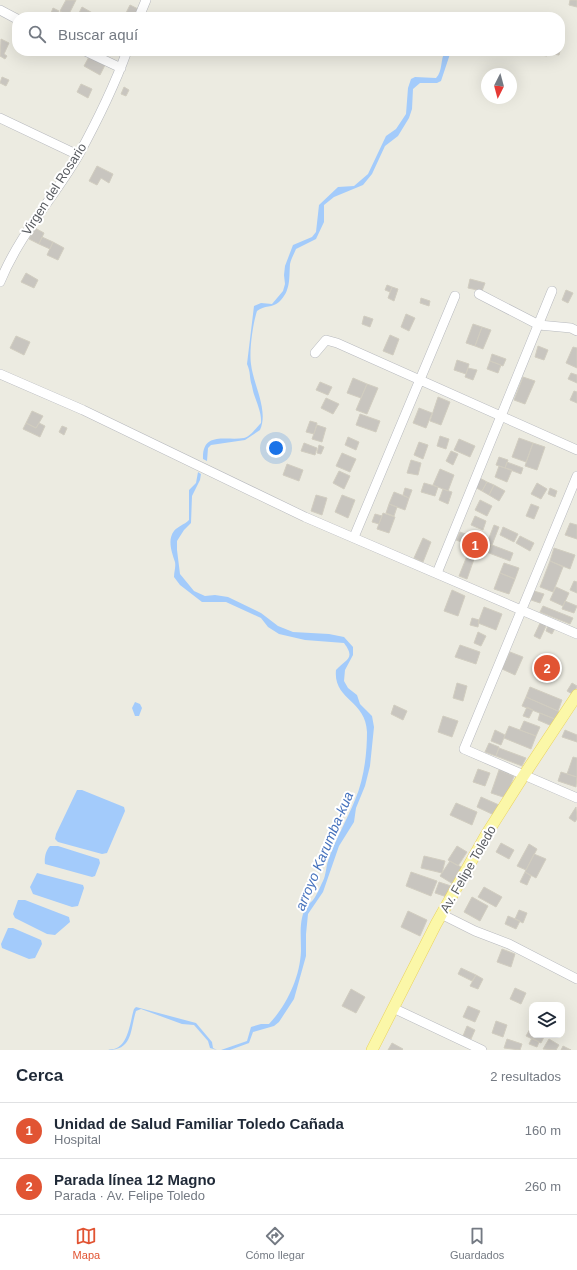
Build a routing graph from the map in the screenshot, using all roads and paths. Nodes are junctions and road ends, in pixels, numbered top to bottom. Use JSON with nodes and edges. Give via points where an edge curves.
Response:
{"nodes":[{"id":1,"x":146,"y":0,"type":"edge"},
{"id":2,"x":0,"y":10,"type":"edge"},
{"id":3,"x":142,"y":12,"type":"edge"},
{"id":4,"x":12,"y":16,"type":"edge"},
{"id":5,"x":96,"y":56,"type":"edge"},
{"id":6,"x":125,"y":56,"type":"edge"},
{"id":7,"x":121,"y":68,"type":"junction"},
{"id":8,"x":0,"y":118,"type":"edge"},
{"id":9,"x":78,"y":155,"type":"junction"},
{"id":10,"x":0,"y":282,"type":"edge"},
{"id":11,"x":552,"y":292,"type":"dead end"},
{"id":12,"x":479,"y":294,"type":"dead end"},
{"id":13,"x":455,"y":296,"type":"dead end"},
{"id":14,"x":538,"y":325,"type":"junction"},
{"id":15,"x":577,"y":331,"type":"edge"},
{"id":16,"x":315,"y":353,"type":"dead end"},
{"id":17,"x":0,"y":374,"type":"edge"},
{"id":18,"x":420,"y":379,"type":"junction"},
{"id":19,"x":500,"y":415,"type":"junction"},
{"id":20,"x":577,"y":450,"type":"edge"},
{"id":21,"x":577,"y":476,"type":"edge"},
{"id":22,"x":354,"y":537,"type":"junction"},
{"id":23,"x":436,"y":573,"type":"junction"},
{"id":24,"x":522,"y":611,"type":"junction"},
{"id":25,"x":577,"y":634,"type":"edge"},
{"id":26,"x":577,"y":695,"type":"edge"},
{"id":27,"x":524,"y":775,"type":"junction"},
{"id":28,"x":577,"y":798,"type":"edge"},
{"id":29,"x":441,"y":914,"type":"junction"},
{"id":30,"x":577,"y":979,"type":"edge"},
{"id":31,"x":393,"y":1008,"type":"junction"},
{"id":32,"x":372,"y":1050,"type":"edge"},
{"id":33,"x":482,"y":1050,"type":"edge"}],
"edges":[{"from":1,"to":3,"type":"street"},
{"from":2,"to":4,"type":"street"},
{"from":5,"to":7,"type":"street"},
{"from":6,"to":7,"type":"street","name":"Virgen del Rosario"},
{"from":7,"to":9,"type":"street","name":"Virgen del Rosario"},
{"from":8,"to":9,"type":"street"},
{"from":9,"to":10,"type":"street","name":"Virgen del Rosario","via":[[31,223]]},
{"from":11,"to":14,"type":"street"},
{"from":12,"to":14,"type":"street"},
{"from":13,"to":18,"type":"street"},
{"from":14,"to":15,"type":"street","via":[[571,328]]},
{"from":14,"to":19,"type":"street"},
{"from":16,"to":18,"type":"street","via":[[326,340]]},
{"from":17,"to":22,"type":"street","via":[[83,410],[305,517]]},
{"from":18,"to":19,"type":"street"},
{"from":18,"to":22,"type":"street"},
{"from":19,"to":20,"type":"street"},
{"from":19,"to":23,"type":"street"},
{"from":21,"to":24,"type":"street"},
{"from":22,"to":23,"type":"street"},
{"from":23,"to":24,"type":"street"},
{"from":24,"to":25,"type":"street"},
{"from":24,"to":27,"type":"street","via":[[464,749]]},
{"from":26,"to":27,"type":"main road","name":"Av. Felipe Toledo"},
{"from":27,"to":28,"type":"street"},
{"from":27,"to":29,"type":"main road","name":"Av. Felipe Toledo"},
{"from":29,"to":30,"type":"street"},
{"from":29,"to":31,"type":"main road","name":"Av. Felipe Toledo"},
{"from":31,"to":32,"type":"main road","name":"Av. Felipe Toledo"},
{"from":31,"to":33,"type":"street"}]}
